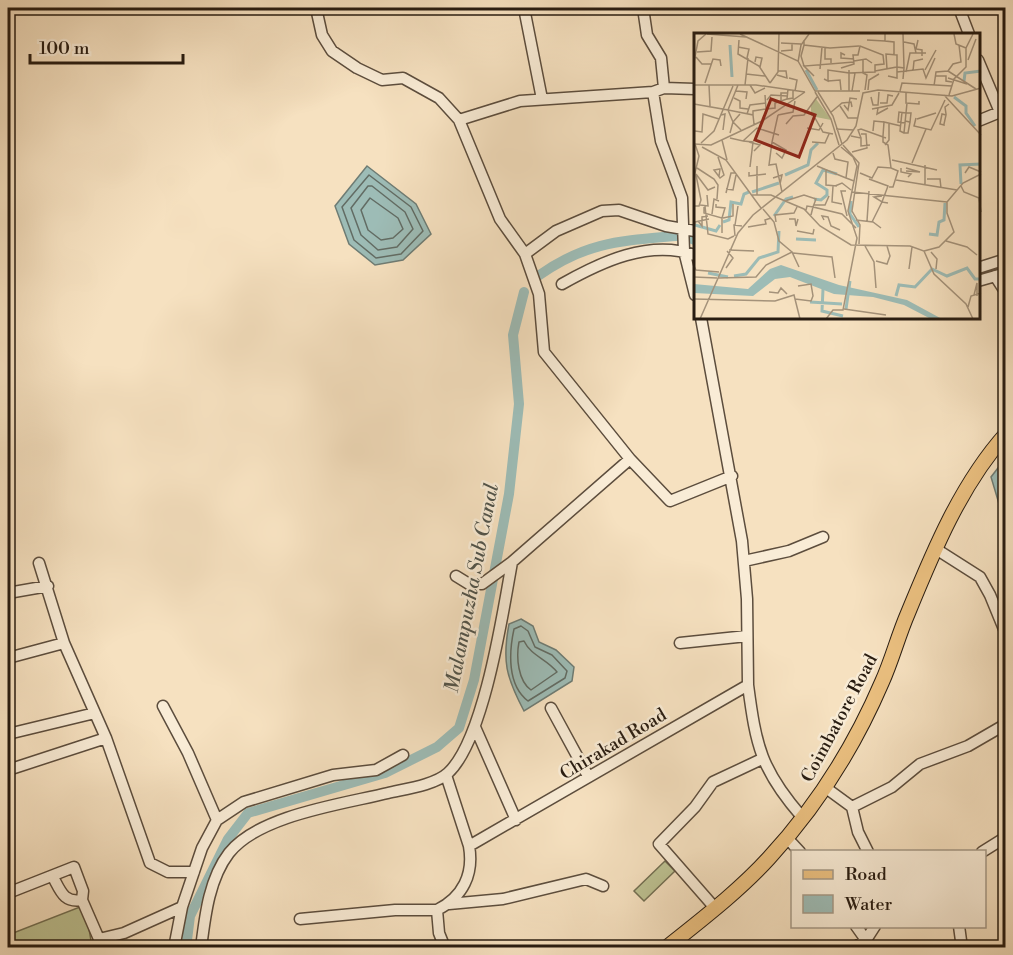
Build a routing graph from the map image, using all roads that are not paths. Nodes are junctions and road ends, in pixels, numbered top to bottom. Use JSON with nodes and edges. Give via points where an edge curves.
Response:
{"nodes":[{"id":1,"x":316,"y":8,"type":"edge"},
{"id":2,"x":524,"y":8,"type":"edge"},
{"id":3,"x":644,"y":8,"type":"edge"},
{"id":4,"x":959,"y":8,"type":"edge"},
{"id":5,"x":969,"y":33,"type":"edge"},
{"id":6,"x":980,"y":65,"type":"edge"},
{"id":7,"x":694,"y":89,"type":"edge"},
{"id":8,"x":659,"y":90,"type":"junction"},
{"id":9,"x":542,"y":99,"type":"junction"},
{"id":10,"x":459,"y":120,"type":"junction"},
{"id":11,"x":980,"y":120,"type":"edge"},
{"id":12,"x":689,"y":230,"type":"edge"},
{"id":13,"x":690,"y":253,"type":"edge"},
{"id":14,"x":525,"y":254,"type":"junction"},
{"id":15,"x":1005,"y":259,"type":"edge"},
{"id":16,"x":980,"y":267,"type":"edge"},
{"id":17,"x":1000,"y":274,"type":"edge"},
{"id":18,"x":980,"y":280,"type":"edge"},
{"id":19,"x":562,"y":284,"type":"dead end"},
{"id":20,"x":694,"y":287,"type":"edge"},
{"id":21,"x":1005,"y":293,"type":"edge"},
{"id":22,"x":701,"y":320,"type":"edge"},
{"id":23,"x":1005,"y":434,"type":"edge"},
{"id":24,"x":630,"y":459,"type":"junction"},
{"id":25,"x":732,"y":476,"type":"junction"},
{"id":26,"x":823,"y":537,"type":"dead end"},
{"id":27,"x":936,"y":549,"type":"junction"},
{"id":28,"x":744,"y":561,"type":"junction"},
{"id":29,"x":512,"y":562,"type":"junction"},
{"id":30,"x":39,"y":563,"type":"dead end"},
{"id":31,"x":456,"y":576,"type":"dead end"},
{"id":32,"x":48,"y":586,"type":"junction"},
{"id":33,"x":8,"y":593,"type":"edge"},
{"id":34,"x":1005,"y":634,"type":"edge"},
{"id":35,"x":747,"y":636,"type":"junction"},
{"id":36,"x":64,"y":643,"type":"junction"},
{"id":37,"x":680,"y":643,"type":"dead end"},
{"id":38,"x":8,"y":658,"type":"edge"},
{"id":39,"x":748,"y":685,"type":"junction"},
{"id":40,"x":163,"y":706,"type":"dead end"},
{"id":41,"x":551,"y":708,"type":"dead end"},
{"id":42,"x":95,"y":713,"type":"junction"},
{"id":43,"x":1005,"y":724,"type":"edge"},
{"id":44,"x":475,"y":727,"type":"junction"},
{"id":45,"x":8,"y":734,"type":"edge"},
{"id":46,"x":106,"y":738,"type":"junction"},
{"id":47,"x":403,"y":755,"type":"dead end"},
{"id":48,"x":762,"y":759,"type":"junction"},
{"id":49,"x":8,"y":770,"type":"edge"},
{"id":50,"x":446,"y":775,"type":"junction"},
{"id":51,"x":588,"y":776,"type":"junction"},
{"id":52,"x":826,"y":788,"type":"junction"},
{"id":53,"x":852,"y":807,"type":"junction"},
{"id":54,"x":802,"y":817,"type":"junction"},
{"id":55,"x":217,"y":820,"type":"junction"},
{"id":56,"x":516,"y":820,"type":"junction"},
{"id":57,"x":1005,"y":837,"type":"edge"},
{"id":58,"x":787,"y":838,"type":"junction"},
{"id":59,"x":469,"y":846,"type":"junction"},
{"id":60,"x":798,"y":850,"type":"edge"},
{"id":61,"x":867,"y":850,"type":"edge"},
{"id":62,"x":985,"y":850,"type":"edge"},
{"id":63,"x":194,"y":872,"type":"junction"},
{"id":64,"x":54,"y":877,"type":"junction"},
{"id":65,"x":603,"y":886,"type":"dead end"},
{"id":66,"x":8,"y":893,"type":"edge"},
{"id":67,"x":82,"y":900,"type":"junction"},
{"id":68,"x":449,"y":904,"type":"junction"},
{"id":69,"x":182,"y":907,"type":"junction"},
{"id":70,"x":715,"y":908,"type":"junction"},
{"id":71,"x":437,"y":910,"type":"junction"},
{"id":72,"x":300,"y":919,"type":"dead end"},
{"id":73,"x":857,"y":928,"type":"edge"},
{"id":74,"x":874,"y":928,"type":"edge"},
{"id":75,"x":959,"y":928,"type":"edge"},
{"id":76,"x":866,"y":940,"type":"junction"},
{"id":77,"x":174,"y":948,"type":"edge"},
{"id":78,"x":201,"y":948,"type":"edge"},
{"id":79,"x":445,"y":948,"type":"edge"},
{"id":80,"x":666,"y":948,"type":"edge"},
{"id":81,"x":854,"y":948,"type":"edge"},
{"id":82,"x":962,"y":948,"type":"edge"}],
"edges":[{"from":1,"to":10,"type":"street","via":[[322,35],[332,51],[382,80],[403,78],[440,98]]},
{"from":2,"to":9,"type":"street"},
{"from":3,"to":8,"type":"street","via":[[647,35],[661,58]]},
{"from":4,"to":5,"type":"street"},
{"from":6,"to":11,"type":"street","via":[[1000,112]]},
{"from":7,"to":8,"type":"street"},
{"from":8,"to":9,"type":"street"},
{"from":8,"to":12,"type":"street","via":[[662,141]]},
{"from":9,"to":10,"type":"street","via":[[520,101]]},
{"from":10,"to":14,"type":"street","via":[[500,219]]},
{"from":12,"to":13,"type":"street"},
{"from":12,"to":14,"type":"street","via":[[620,210],[602,211],[556,231]]},
{"from":13,"to":19,"type":"street","via":[[658,250],[624,255]]},
{"from":13,"to":20,"type":"street"},
{"from":14,"to":24,"type":"street","via":[[539,294],[544,352]]},
{"from":15,"to":16,"type":"street"},
{"from":17,"to":18,"type":"street"},
{"from":17,"to":21,"type":"street"},
{"from":22,"to":25,"type":"street"},
{"from":23,"to":27,"type":"main road","name":"Coimbatore Road","via":[[982,460]]},
{"from":24,"to":25,"type":"street","via":[[670,501]]},
{"from":24,"to":29,"type":"street"},
{"from":25,"to":28,"type":"street"},
{"from":26,"to":28,"type":"street","via":[[789,551]]},
{"from":27,"to":34,"type":"street","via":[[980,577]]},
{"from":27,"to":52,"type":"main road","name":"Coimbatore Road","via":[[882,682]]},
{"from":28,"to":35,"type":"street"},
{"from":29,"to":31,"type":"street","via":[[482,584],[469,584]]},
{"from":29,"to":44,"type":"street","via":[[493,661]]},
{"from":30,"to":32,"type":"street"},
{"from":32,"to":33,"type":"street"},
{"from":32,"to":36,"type":"street"},
{"from":35,"to":37,"type":"street"},
{"from":35,"to":39,"type":"street"},
{"from":36,"to":38,"type":"street"},
{"from":36,"to":42,"type":"street"},
{"from":39,"to":48,"type":"street"},
{"from":39,"to":51,"type":"street","name":"Chirakad Road"},
{"from":40,"to":55,"type":"street"},
{"from":41,"to":51,"type":"street"},
{"from":42,"to":45,"type":"street"},
{"from":42,"to":46,"type":"street"},
{"from":43,"to":53,"type":"street","via":[[968,746],[920,764],[892,787]]},
{"from":44,"to":50,"type":"street"},
{"from":44,"to":56,"type":"street"},
{"from":46,"to":49,"type":"street"},
{"from":46,"to":63,"type":"street","via":[[150,863],[168,872]]},
{"from":47,"to":55,"type":"street","via":[[376,770],[333,775],[253,799]]},
{"from":48,"to":54,"type":"street"},
{"from":48,"to":70,"type":"street","via":[[712,782],[695,807],[659,844]]},
{"from":50,"to":59,"type":"street"},
{"from":50,"to":78,"type":"street","via":[[283,820],[249,835],[229,853],[215,879],[204,918]]},
{"from":51,"to":56,"type":"street","name":"Chirakad Road"},
{"from":52,"to":53,"type":"street"},
{"from":52,"to":54,"type":"main road","name":"Coimbatore Road"},
{"from":53,"to":61,"type":"street"},
{"from":54,"to":58,"type":"main road","name":"Coimbatore Road"},
{"from":55,"to":63,"type":"street"},
{"from":56,"to":59,"type":"street","name":"Chirakad Road"},
{"from":57,"to":62,"type":"street"},
{"from":58,"to":60,"type":"street"},
{"from":58,"to":70,"type":"main road","name":"Coimbatore Road"},
{"from":59,"to":68,"type":"street","via":[[469,878]]},
{"from":63,"to":69,"type":"street"},
{"from":64,"to":66,"type":"street"},
{"from":64,"to":67,"type":"street","via":[[64,898],[72,902]]},
{"from":64,"to":67,"type":"street","via":[[74,867],[83,891]]},
{"from":65,"to":68,"type":"street","via":[[586,879],[503,899]]},
{"from":67,"to":69,"type":"street","via":[[99,939],[124,933]]},
{"from":68,"to":71,"type":"street"},
{"from":69,"to":77,"type":"street"},
{"from":70,"to":80,"type":"main road","name":"Coimbatore Road"},
{"from":71,"to":72,"type":"street"},
{"from":71,"to":79,"type":"street"},
{"from":73,"to":76,"type":"street"},
{"from":74,"to":76,"type":"street"},
{"from":75,"to":82,"type":"street"},
{"from":76,"to":81,"type":"street"}]}
